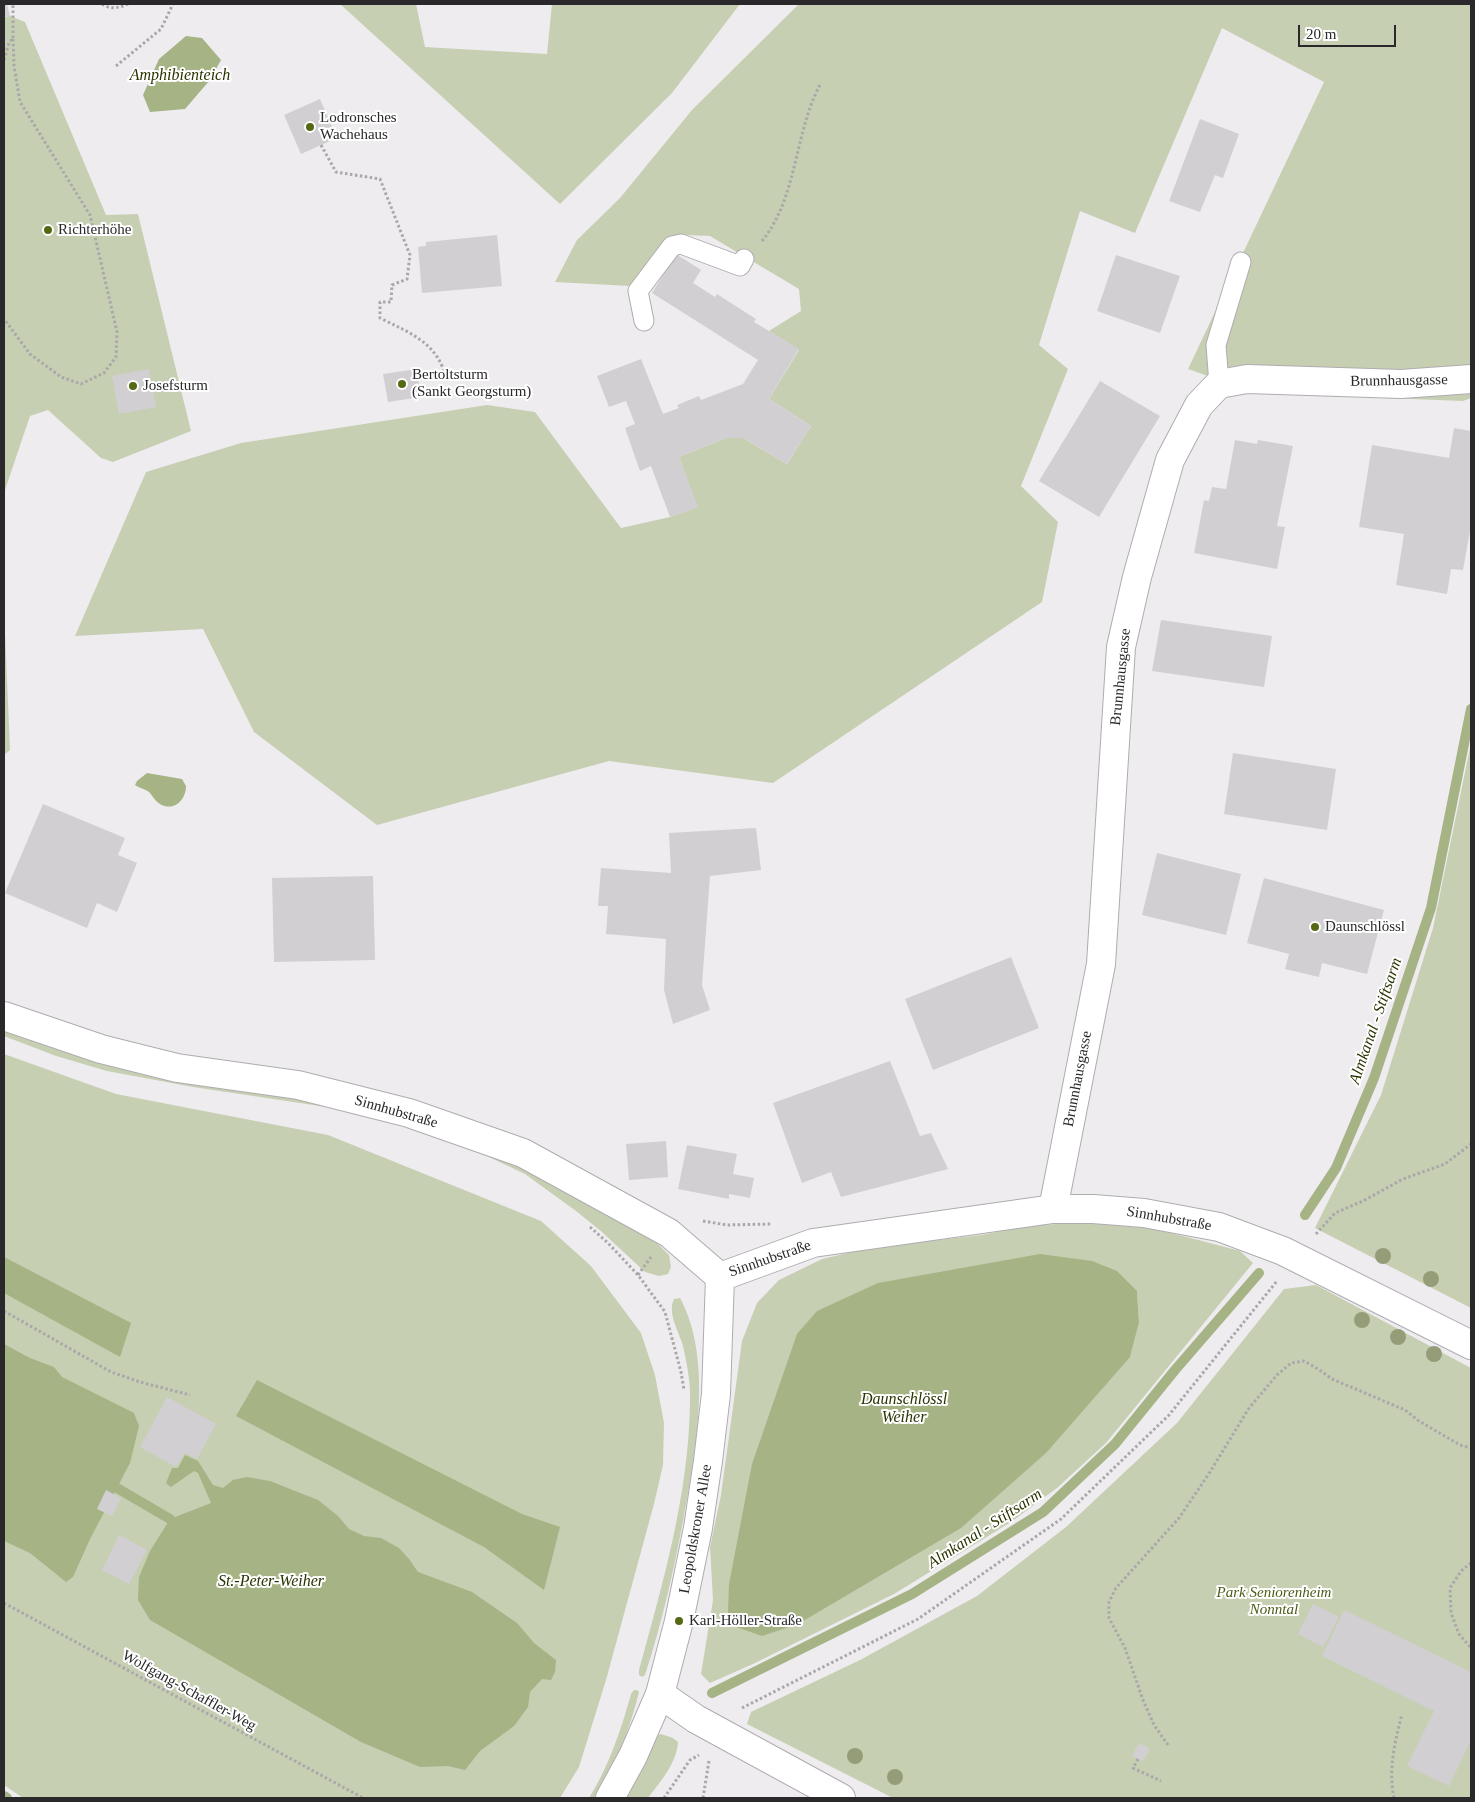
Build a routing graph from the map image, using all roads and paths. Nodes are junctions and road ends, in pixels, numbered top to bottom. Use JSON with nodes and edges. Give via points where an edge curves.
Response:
{"nodes":[{"id":1,"x":13,"y":4,"type":"edge"},
{"id":2,"x":102,"y":4,"type":"edge"},
{"id":3,"x":128,"y":4,"type":"edge"},
{"id":4,"x":173,"y":4,"type":"edge"},
{"id":5,"x":13,"y":38,"type":"junction"},
{"id":6,"x":4,"y":60,"type":"edge"},
{"id":7,"x":116,"y":66,"type":"dead end"},
{"id":8,"x":821,"y":83,"type":"dead end"},
{"id":9,"x":321,"y":145,"type":"dead end"},
{"id":10,"x":744,"y":259,"type":"joint"},
{"id":11,"x":1241,"y":262,"type":"dead end"},
{"id":12,"x":4,"y":319,"type":"edge"},
{"id":13,"x":644,"y":321,"type":"dead end"},
{"id":14,"x":1471,"y":379,"type":"edge"},
{"id":15,"x":447,"y":382,"type":"dead end"},
{"id":16,"x":1220,"y":384,"type":"junction"},
{"id":17,"x":4,"y":1016,"type":"edge"},
{"id":18,"x":1471,"y":1144,"type":"edge"},
{"id":19,"x":1053,"y":1210,"type":"junction"},
{"id":20,"x":589,"y":1226,"type":"dead end"},
{"id":21,"x":1313,"y":1236,"type":"dead end"},
{"id":22,"x":720,"y":1277,"type":"junction"},
{"id":23,"x":1279,"y":1279,"type":"dead end"},
{"id":24,"x":4,"y":1311,"type":"edge"},
{"id":25,"x":1471,"y":1345,"type":"edge"},
{"id":26,"x":190,"y":1395,"type":"dead end"},
{"id":27,"x":684,"y":1396,"type":"dead end"},
{"id":28,"x":1471,"y":1448,"type":"edge"},
{"id":29,"x":1471,"y":1563,"type":"edge"},
{"id":30,"x":4,"y":1603,"type":"edge"},
{"id":31,"x":1471,"y":1648,"type":"edge"},
{"id":32,"x":660,"y":1694,"type":"junction"},
{"id":33,"x":735,"y":1712,"type":"dead end"},
{"id":34,"x":1402,"y":1714,"type":"dead end"},
{"id":35,"x":1168,"y":1745,"type":"dead end"},
{"id":36,"x":704,"y":1752,"type":"dead end"},
{"id":37,"x":709,"y":1758,"type":"dead end"},
{"id":38,"x":1138,"y":1759,"type":"dead end"},
{"id":39,"x":1161,"y":1781,"type":"dead end"},
{"id":40,"x":363,"y":1798,"type":"edge"},
{"id":41,"x":610,"y":1798,"type":"edge"},
{"id":42,"x":664,"y":1798,"type":"edge"},
{"id":43,"x":703,"y":1798,"type":"edge"},
{"id":44,"x":841,"y":1798,"type":"edge"},
{"id":45,"x":1394,"y":1798,"type":"edge"}],
"edges":[{"from":1,"to":5,"type":"path"},
{"from":2,"to":3,"type":"path","via":[[109,8]]},
{"from":4,"to":7,"type":"path","via":[[161,28]]},
{"from":5,"to":6,"type":"path"},
{"from":5,"to":12,"type":"path","via":[[20,102],[90,215],[117,332],[116,357],[104,373],[81,384],[61,377],[30,354]]},
{"from":8,"to":10,"type":"path","via":[[814,96],[778,214],[767,235]]},
{"from":9,"to":15,"type":"path","via":[[336,172],[380,179],[410,255],[407,279],[392,285],[391,302],[380,302],[380,318],[420,338],[438,356]]},
{"from":10,"to":13,"type":"lane","via":[[740,266],[681,244],[672,246],[638,291]]},
{"from":11,"to":16,"type":"lane","via":[[1216,345]]},
{"from":14,"to":16,"type":"street","name":"Brunnhausgasse","via":[[1401,384],[1247,379]]},
{"from":16,"to":19,"type":"street","name":"Brunnhausgasse","via":[[1199,405],[1170,460],[1121,647],[1102,964]]},
{"from":17,"to":22,"type":"street","name":"Sinnhubstraße","via":[[101,1049],[177,1068],[298,1085],[409,1113],[523,1153],[669,1233]]},
{"from":18,"to":21,"type":"path","via":[[1445,1164],[1403,1179],[1335,1213]]},
{"from":19,"to":22,"type":"street","name":"Sinnhubstraße","via":[[813,1243]]},
{"from":19,"to":25,"type":"street","name":"Sinnhubstraße","via":[[1144,1213],[1219,1228],[1283,1251]]},
{"from":20,"to":27,"type":"path","via":[[638,1275],[665,1312]]},
{"from":22,"to":32,"type":"street","name":"Leopoldskroner Allee","via":[[716,1394],[708,1461],[679,1621]]},
{"from":23,"to":33,"type":"path","via":[[1169,1415],[1061,1519],[918,1618]]},
{"from":24,"to":26,"type":"path","via":[[111,1372]]},
{"from":28,"to":35,"type":"path","via":[[1460,1445],[1405,1410],[1332,1379],[1304,1362],[1291,1363],[1277,1375],[1249,1408],[1179,1518],[1116,1588],[1109,1602],[1109,1618],[1125,1648],[1154,1725]]},
{"from":29,"to":31,"type":"path","via":[[1450,1588],[1450,1604],[1459,1634]]},
{"from":30,"to":40,"type":"path","name":"Wolfgang-Schaffler-Weg"},
{"from":32,"to":41,"type":"street","name":"Leopoldskroner Allee","via":[[633,1756]]},
{"from":32,"to":44,"type":"street","via":[[696,1719]]},
{"from":34,"to":45,"type":"path","via":[[1393,1752]]},
{"from":36,"to":42,"type":"path","via":[[690,1760]]},
{"from":37,"to":43,"type":"path"},
{"from":38,"to":39,"type":"path","via":[[1133,1768]]}]}
